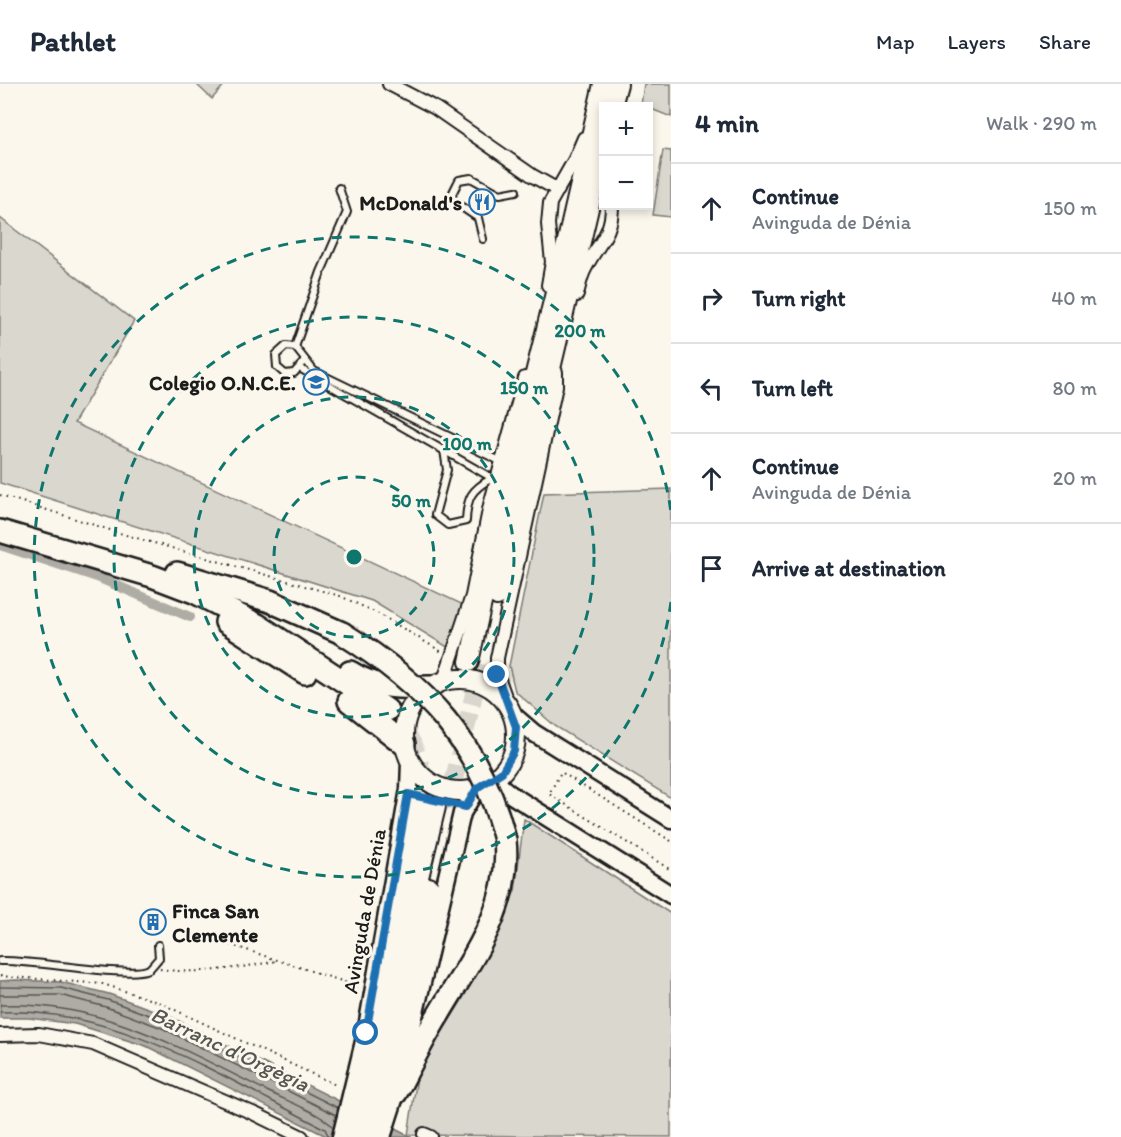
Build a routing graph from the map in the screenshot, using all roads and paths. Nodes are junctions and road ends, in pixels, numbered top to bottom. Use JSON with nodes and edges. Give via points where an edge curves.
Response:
{"nodes":[{"id":1,"x":389,"y":84,"type":"edge"},
{"id":2,"x":603,"y":84,"type":"edge"},
{"id":3,"x":618,"y":84,"type":"edge"},
{"id":4,"x":613,"y":102,"type":"edge"},
{"id":5,"x":620,"y":102,"type":"edge"},
{"id":6,"x":594,"y":122,"type":"junction"},
{"id":7,"x":600,"y":156,"type":"edge"},
{"id":8,"x":339,"y":188,"type":"dead end"},
{"id":9,"x":558,"y":190,"type":"junction"},
{"id":10,"x":516,"y":191,"type":"dead end"},
{"id":11,"x":592,"y":192,"type":"edge"},
{"id":12,"x":612,"y":210,"type":"edge"},
{"id":13,"x":548,"y":225,"type":"junction"},
{"id":14,"x":606,"y":236,"type":"junction"},
{"id":15,"x":483,"y":239,"type":"dead end"},
{"id":16,"x":574,"y":240,"type":"junction"},
{"id":17,"x":563,"y":320,"type":"junction"},
{"id":18,"x":549,"y":339,"type":"junction"},
{"id":19,"x":295,"y":347,"type":"junction"},
{"id":20,"x":304,"y":361,"type":"junction"},
{"id":21,"x":301,"y":369,"type":"junction"},
{"id":22,"x":444,"y":450,"type":"junction"},
{"id":23,"x":502,"y":462,"type":"junction"},
{"id":24,"x":494,"y":481,"type":"junction"},
{"id":25,"x":0,"y":495,"type":"edge"},
{"id":26,"x":0,"y":519,"type":"edge"},
{"id":27,"x":0,"y":531,"type":"edge"},
{"id":28,"x":128,"y":565,"type":"junction"},
{"id":29,"x":467,"y":661,"type":"junction"},
{"id":30,"x":437,"y":683,"type":"junction"},
{"id":31,"x":387,"y":710,"type":"tunnel mouth"},
{"id":32,"x":510,"y":710,"type":"junction"},
{"id":33,"x":407,"y":753,"type":"junction"},
{"id":34,"x":485,"y":784,"type":"junction"},
{"id":35,"x":434,"y":806,"type":"joint"},
{"id":36,"x":671,"y":819,"type":"edge"},
{"id":37,"x":671,"y":841,"type":"edge"},
{"id":38,"x":671,"y":870,"type":"edge"},
{"id":39,"x":671,"y":895,"type":"edge"},
{"id":40,"x":179,"y":928,"type":"dead end"},
{"id":41,"x":158,"y":945,"type":"dead end"},
{"id":42,"x":0,"y":961,"type":"edge"},
{"id":43,"x":279,"y":961,"type":"junction"},
{"id":44,"x":160,"y":969,"type":"dead end"},
{"id":45,"x":0,"y":976,"type":"edge"},
{"id":46,"x":365,"y":989,"type":"dead end"},
{"id":47,"x":0,"y":1035,"type":"edge"},
{"id":48,"x":381,"y":1036,"type":"joint"},
{"id":49,"x":396,"y":1093,"type":"junction"},
{"id":50,"x":367,"y":1111,"type":"edge"},
{"id":51,"x":302,"y":1137,"type":"edge"},
{"id":52,"x":341,"y":1137,"type":"edge"},
{"id":53,"x":356,"y":1137,"type":"edge"},
{"id":54,"x":371,"y":1137,"type":"edge"}],
"edges":[{"from":1,"to":9,"type":"street","via":[[435,108]]},
{"from":2,"to":6,"type":"main road"},
{"from":3,"to":4,"type":"main road"},
{"from":3,"to":5,"type":"street"},
{"from":6,"to":9,"type":"street"},
{"from":6,"to":11,"type":"main road"},
{"from":7,"to":11,"type":"main road"},
{"from":8,"to":19,"type":"lane","via":[[347,212]]},
{"from":9,"to":11,"type":"street"},
{"from":9,"to":13,"type":"street","via":[[550,202]]},
{"from":10,"to":15,"type":"lane","via":[[500,194],[471,178],[459,180],[453,201],[478,218]]},
{"from":11,"to":16,"type":"main road"},
{"from":12,"to":14,"type":"street"},
{"from":13,"to":16,"type":"street","via":[[557,235]]},
{"from":13,"to":18,"type":"street","via":[[552,262],[544,303]]},
{"from":14,"to":16,"type":"street","via":[[595,242]]},
{"from":14,"to":17,"type":"street","via":[[585,267]]},
{"from":16,"to":17,"type":"main road"},
{"from":16,"to":18,"type":"main road"},
{"from":17,"to":18,"type":"main road"},
{"from":18,"to":23,"type":"street","via":[[531,356]]},
{"from":18,"to":29,"type":"main road"},
{"from":18,"to":32,"type":"street","via":[[556,386],[497,658],[497,675]]},
{"from":19,"to":20,"type":"lane"},
{"from":19,"to":21,"type":"lane","via":[[281,349],[276,361],[285,374]]},
{"from":20,"to":21,"type":"lane"},
{"from":20,"to":23,"type":"lane","via":[[314,371]]},
{"from":21,"to":22,"type":"lane"},
{"from":22,"to":24,"type":"lane"},
{"from":22,"to":24,"type":"lane","via":[[447,470],[435,515],[448,525],[466,521],[466,502],[477,486]]},
{"from":23,"to":24,"type":"street"},
{"from":24,"to":29,"type":"street","via":[[472,596]]},
{"from":25,"to":29,"type":"path","via":[[340,596]]},
{"from":26,"to":28,"type":"highway"},
{"from":27,"to":28,"type":"highway"},
{"from":28,"to":30,"type":"highway","via":[[232,600],[370,684],[388,688]]},
{"from":28,"to":31,"type":"highway","via":[[229,609]]},
{"from":28,"to":33,"type":"highway","via":[[351,702]]},
{"from":28,"to":49,"type":"highway","bridge":true,"via":[[270,601],[342,633],[406,677],[454,729],[480,770],[505,840],[503,892],[488,929]]},
{"from":29,"to":30,"type":"street"},
{"from":30,"to":32,"type":"main road","via":[[463,678],[485,684]]},
{"from":30,"to":33,"type":"main road","via":[[419,695],[408,711],[403,730]]},
{"from":32,"to":34,"type":"main road","via":[[516,733],[514,751],[509,762]]},
{"from":32,"to":36,"type":"street","via":[[534,733]]},
{"from":33,"to":34,"type":"main road","via":[[420,775],[448,790]]},
{"from":33,"to":50,"type":"street","name":"Avinguda de Dénia","via":[[408,794],[366,1033]]},
{"from":34,"to":39,"type":"street","via":[[510,794]]},
{"from":34,"to":49,"type":"street","via":[[462,813]]},
{"from":35,"to":48,"type":"highway","via":[[385,974]]},
{"from":35,"to":50,"type":"main road","name":"Avinguda de Dénia"},
{"from":37,"to":38,"type":"path","via":[[561,772],[549,794]]},
{"from":40,"to":43,"type":"path"},
{"from":41,"to":42,"type":"lane","via":[[159,958],[149,969],[129,973]]},
{"from":43,"to":44,"type":"path","via":[[224,970]]},
{"from":43,"to":46,"type":"path"},
{"from":45,"to":50,"type":"path","via":[[103,984],[158,1002]]},
{"from":47,"to":51,"type":"street","via":[[39,1034],[93,1044]]},
{"from":48,"to":50,"type":"main road","name":"Avinguda de Dénia"},
{"from":49,"to":50,"type":"street"},
{"from":50,"to":52,"type":"street","name":"Avinguda de Dénia"},
{"from":50,"to":53,"type":"main road","name":"Avinguda de Dénia"},
{"from":50,"to":54,"type":"main road","name":"Avinguda de Dénia"}]}
